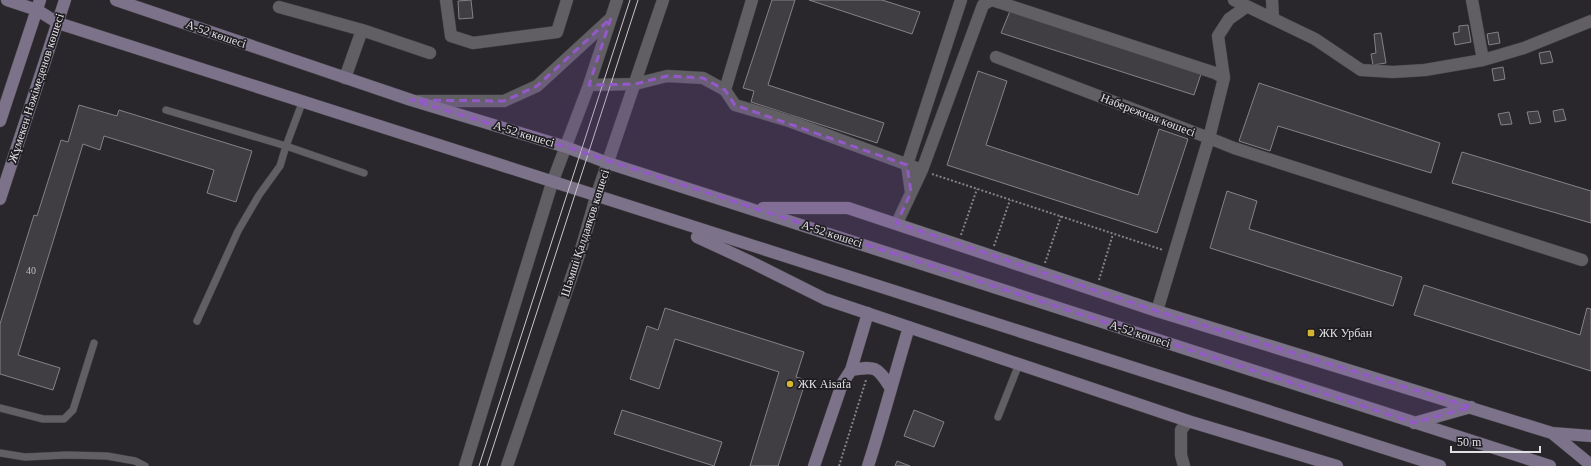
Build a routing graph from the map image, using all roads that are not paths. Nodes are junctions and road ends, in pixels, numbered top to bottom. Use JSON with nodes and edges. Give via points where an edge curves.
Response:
{"nodes":[{"id":1,"x":7,"y":0,"type":"edge"},
{"id":2,"x":65,"y":0,"type":"edge"},
{"id":3,"x":116,"y":0,"type":"edge"},
{"id":4,"x":446,"y":0,"type":"edge"},
{"id":5,"x":567,"y":0,"type":"edge"},
{"id":6,"x":617,"y":0,"type":"edge"},
{"id":7,"x":663,"y":0,"type":"edge"},
{"id":8,"x":752,"y":0,"type":"edge"},
{"id":9,"x":961,"y":0,"type":"edge"},
{"id":10,"x":991,"y":0,"type":"edge"},
{"id":11,"x":1234,"y":0,"type":"edge"},
{"id":12,"x":1272,"y":0,"type":"edge"},
{"id":13,"x":1472,"y":0,"type":"edge"},
{"id":14,"x":38,"y":5,"type":"edge"},
{"id":15,"x":279,"y":6,"type":"dead end"},
{"id":16,"x":1246,"y":7,"type":"junction"},
{"id":17,"x":611,"y":18,"type":"junction"},
{"id":18,"x":1273,"y":18,"type":"junction"},
{"id":19,"x":1591,"y":21,"type":"edge"},
{"id":20,"x":58,"y":23,"type":"junction"},
{"id":21,"x":362,"y":30,"type":"junction"},
{"id":22,"x":430,"y":53,"type":"dead end"},
{"id":23,"x":996,"y":57,"type":"dead end"},
{"id":24,"x":1483,"y":60,"type":"junction"},
{"id":25,"x":345,"y":78,"type":"junction"},
{"id":26,"x":1224,"y":78,"type":"junction"},
{"id":27,"x":635,"y":84,"type":"junction"},
{"id":28,"x":588,"y":85,"type":"junction"},
{"id":29,"x":725,"y":90,"type":"junction"},
{"id":30,"x":410,"y":100,"type":"junction"},
{"id":31,"x":302,"y":103,"type":"junction"},
{"id":32,"x":166,"y":110,"type":"dead end"},
{"id":33,"x":0,"y":121,"type":"edge"},
{"id":34,"x":1209,"y":138,"type":"junction"},
{"id":35,"x":286,"y":146,"type":"junction"},
{"id":36,"x":566,"y":147,"type":"junction"},
{"id":37,"x":608,"y":163,"type":"junction"},
{"id":38,"x":907,"y":165,"type":"junction"},
{"id":39,"x":922,"y":170,"type":"junction"},
{"id":40,"x":364,"y":173,"type":"dead end"},
{"id":41,"x":552,"y":183,"type":"junction"},
{"id":42,"x":911,"y":192,"type":"junction"},
{"id":43,"x":596,"y":197,"type":"junction"},
{"id":44,"x":0,"y":199,"type":"edge"},
{"id":45,"x":751,"y":208,"type":"junction"},
{"id":46,"x":647,"y":215,"type":"junction"},
{"id":47,"x":897,"y":224,"type":"junction"},
{"id":48,"x":1582,"y":260,"type":"dead end"},
{"id":49,"x":1157,"y":311,"type":"junction"},
{"id":50,"x":868,"y":313,"type":"junction"},
{"id":51,"x":197,"y":321,"type":"dead end"},
{"id":52,"x":909,"y":327,"type":"junction"},
{"id":53,"x":94,"y":343,"type":"dead end"},
{"id":54,"x":1019,"y":364,"type":"junction"},
{"id":55,"x":851,"y":370,"type":"junction"},
{"id":56,"x":890,"y":387,"type":"junction"},
{"id":57,"x":1471,"y":407,"type":"junction"},
{"id":58,"x":0,"y":408,"type":"edge"},
{"id":59,"x":998,"y":417,"type":"dead end"},
{"id":60,"x":1188,"y":421,"type":"junction"},
{"id":61,"x":1414,"y":423,"type":"junction"},
{"id":62,"x":1552,"y":433,"type":"junction"},
{"id":63,"x":1591,"y":436,"type":"edge"},
{"id":64,"x":0,"y":453,"type":"edge"},
{"id":65,"x":1411,"y":461,"type":"edge"},
{"id":66,"x":1591,"y":465,"type":"edge"},
{"id":67,"x":145,"y":466,"type":"edge"},
{"id":68,"x":465,"y":466,"type":"edge"},
{"id":69,"x":507,"y":466,"type":"edge"},
{"id":70,"x":814,"y":466,"type":"edge"},
{"id":71,"x":868,"y":466,"type":"edge"},
{"id":72,"x":1184,"y":466,"type":"edge"},
{"id":73,"x":1337,"y":466,"type":"edge"},
{"id":74,"x":1440,"y":466,"type":"edge"},
{"id":75,"x":1550,"y":466,"type":"edge"}],
"edges":[{"from":1,"to":14,"type":"main road"},
{"from":2,"to":20,"type":"main road","name":"Жұмекен Нәжімеденов көшесі"},
{"from":3,"to":25,"type":"main road","name":"А-52 көшесі"},
{"from":4,"to":5,"type":"street","via":[[451,36],[473,43],[557,32]]},
{"from":6,"to":17,"type":"street"},
{"from":7,"to":27,"type":"street","name":"Шәмші Қалдаяқов көшесі"},
{"from":8,"to":29,"type":"street"},
{"from":9,"to":38,"type":"street"},
{"from":10,"to":26,"type":"street"},
{"from":10,"to":39,"type":"street","via":[[983,5]]},
{"from":11,"to":16,"type":"street"},
{"from":12,"to":18,"type":"street"},
{"from":13,"to":24,"type":"street"},
{"from":14,"to":20,"type":"main road"},
{"from":14,"to":33,"type":"main road","name":"Жұмекен Нәжімеденов көшесі"},
{"from":15,"to":21,"type":"street"},
{"from":16,"to":18,"type":"street"},
{"from":16,"to":26,"type":"street","name":"Набережная көшесі","via":[[1229,19],[1218,36]]},
{"from":17,"to":28,"type":"street"},
{"from":17,"to":30,"type":"street","via":[[537,86],[504,101]]},
{"from":18,"to":24,"type":"street","via":[[1315,38],[1361,70],[1401,72]]},
{"from":19,"to":24,"type":"street","via":[[1524,48]]},
{"from":20,"to":31,"type":"main road"},
{"from":20,"to":44,"type":"main road","name":"Жұмекен Нәжімеденов көшесі"},
{"from":21,"to":22,"type":"street"},
{"from":21,"to":25,"type":"street"},
{"from":23,"to":34,"type":"street","name":"Набережная көшесі"},
{"from":25,"to":30,"type":"main road","name":"А-52 көшесі"},
{"from":26,"to":34,"type":"street","name":"Набережная көшесі"},
{"from":27,"to":28,"type":"street"},
{"from":27,"to":29,"type":"street","via":[[667,76],[703,78]]},
{"from":27,"to":37,"type":"street","name":"Шәмші Қалдаяқов көшесі"},
{"from":28,"to":36,"type":"street"},
{"from":29,"to":38,"type":"street","via":[[735,105],[789,121]]},
{"from":30,"to":36,"type":"main road","name":"А-52 көшесі"},
{"from":31,"to":35,"type":"lane"},
{"from":31,"to":41,"type":"main road"},
{"from":32,"to":35,"type":"lane"},
{"from":34,"to":48,"type":"street"},
{"from":34,"to":49,"type":"street"},
{"from":35,"to":40,"type":"lane"},
{"from":35,"to":51,"type":"lane","via":[[280,166],[238,231]]},
{"from":36,"to":37,"type":"main road","name":"А-52 көшесі"},
{"from":36,"to":41,"type":"street"},
{"from":37,"to":43,"type":"street","name":"Шәмші Қалдаяқов көшесі"},
{"from":37,"to":45,"type":"main road","name":"А-52 көшесі"},
{"from":38,"to":39,"type":"street"},
{"from":38,"to":42,"type":"street"},
{"from":39,"to":42,"type":"street"},
{"from":41,"to":43,"type":"main road"},
{"from":41,"to":68,"type":"street"},
{"from":42,"to":47,"type":"street"},
{"from":43,"to":46,"type":"main road"},
{"from":43,"to":69,"type":"street","name":"Шәмші Қалдаяқов көшесі","via":[[582,246]]},
{"from":45,"to":47,"type":"main road","via":[[848,208]]},
{"from":45,"to":61,"type":"main road","name":"А-52 көшесі"},
{"from":46,"to":50,"type":"main road","via":[[825,299]]},
{"from":46,"to":65,"type":"main road"},
{"from":47,"to":49,"type":"main road"},
{"from":49,"to":57,"type":"main road"},
{"from":50,"to":52,"type":"main road"},
{"from":50,"to":55,"type":"main road"},
{"from":52,"to":54,"type":"main road"},
{"from":52,"to":56,"type":"main road"},
{"from":53,"to":58,"type":"lane","via":[[73,410],[64,419],[43,419]]},
{"from":54,"to":59,"type":"lane"},
{"from":54,"to":60,"type":"main road"},
{"from":55,"to":56,"type":"main road","via":[[870,367],[880,371]]},
{"from":55,"to":70,"type":"main road","via":[[842,384]]},
{"from":56,"to":71,"type":"main road"},
{"from":57,"to":61,"type":"main road"},
{"from":57,"to":62,"type":"main road"},
{"from":60,"to":72,"type":"street","via":[[1181,430],[1181,455]]},
{"from":60,"to":73,"type":"main road"},
{"from":61,"to":75,"type":"main road","name":"А-52 көшесі"},
{"from":62,"to":63,"type":"main road"},
{"from":62,"to":66,"type":"main road"},
{"from":64,"to":67,"type":"lane","via":[[25,457],[107,456],[134,461]]},
{"from":65,"to":74,"type":"main road"}]}
